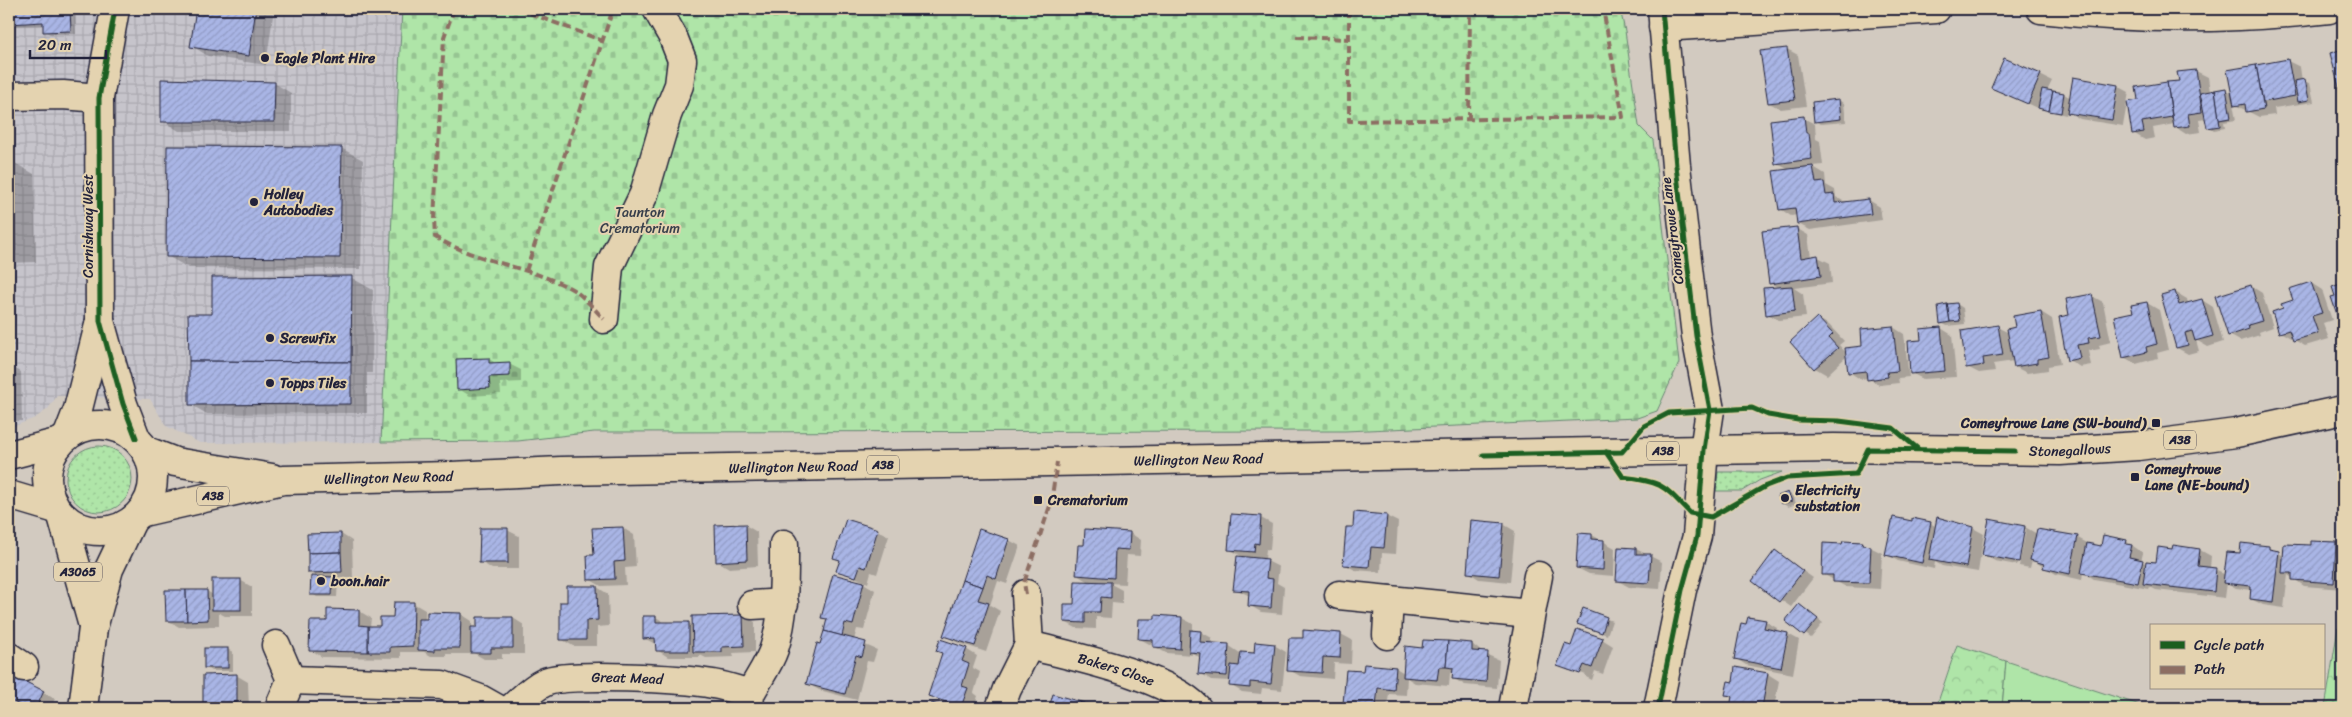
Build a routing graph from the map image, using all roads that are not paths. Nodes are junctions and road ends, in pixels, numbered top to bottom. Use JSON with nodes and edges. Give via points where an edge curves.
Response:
{"nodes":[{"id":1,"x":115,"y":9,"type":"edge"},
{"id":2,"x":657,"y":9,"type":"edge"},
{"id":3,"x":1936,"y":9,"type":"edge"},
{"id":4,"x":2041,"y":9,"type":"edge"},
{"id":5,"x":2329,"y":9,"type":"edge"},
{"id":6,"x":2104,"y":12,"type":"edge"},
{"id":7,"x":1663,"y":18,"type":"edge"},
{"id":8,"x":9,"y":96,"type":"edge"},
{"id":9,"x":100,"y":98,"type":"junction"},
{"id":10,"x":604,"y":319,"type":"dead end"},
{"id":11,"x":100,"y":321,"type":"junction"},
{"id":12,"x":2343,"y":410,"type":"edge"},
{"id":13,"x":64,"y":439,"type":"junction"},
{"id":14,"x":142,"y":445,"type":"junction"},
{"id":15,"x":1704,"y":450,"type":"junction"},
{"id":16,"x":9,"y":455,"type":"edge"},
{"id":17,"x":283,"y":480,"type":"junction"},
{"id":18,"x":9,"y":495,"type":"edge"},
{"id":19,"x":59,"y":512,"type":"junction"},
{"id":20,"x":137,"y":517,"type":"junction"},
{"id":21,"x":784,"y":544,"type":"dead end"},
{"id":22,"x":1538,"y":576,"type":"dead end"},
{"id":23,"x":1026,"y":594,"type":"dead end"},
{"id":24,"x":1339,"y":595,"type":"dead end"},
{"id":25,"x":1389,"y":600,"type":"junction"},
{"id":26,"x":784,"y":603,"type":"junction"},
{"id":27,"x":752,"y":605,"type":"dead end"},
{"id":28,"x":1530,"y":614,"type":"junction"},
{"id":29,"x":93,"y":628,"type":"junction"},
{"id":30,"x":1387,"y":635,"type":"dead end"},
{"id":31,"x":276,"y":645,"type":"dead end"},
{"id":32,"x":1029,"y":645,"type":"junction"},
{"id":33,"x":291,"y":680,"type":"junction"},
{"id":34,"x":749,"y":701,"type":"edge"},
{"id":35,"x":83,"y":708,"type":"edge"},
{"id":36,"x":279,"y":708,"type":"edge"},
{"id":37,"x":496,"y":708,"type":"edge"},
{"id":38,"x":512,"y":708,"type":"edge"},
{"id":39,"x":1000,"y":708,"type":"edge"},
{"id":40,"x":1197,"y":708,"type":"edge"},
{"id":41,"x":1512,"y":708,"type":"edge"},
{"id":42,"x":1658,"y":708,"type":"edge"}],
"edges":[{"from":1,"to":9,"type":"street","name":"Cornishway West"},
{"from":2,"to":10,"type":"street","via":[[682,60],[679,85],[644,194],[609,267]]},
{"from":3,"to":7,"type":"street"},
{"from":4,"to":6,"type":"street"},
{"from":5,"to":6,"type":"street","via":[[2190,19]]},
{"from":7,"to":15,"type":"street","name":"Comeytrowe Lane","via":[[1696,336],[1710,410]]},
{"from":8,"to":9,"type":"street","via":[[63,94]]},
{"from":9,"to":11,"type":"street","name":"Cornishway West"},
{"from":11,"to":13,"type":"street","name":"Cornishway West","via":[[78,409]]},
{"from":11,"to":14,"type":"street","name":"Cornishway West","via":[[123,404]]},
{"from":12,"to":15,"type":"street","name":"Stonegallows","number":"A38","via":[[2236,433],[2138,446],[2060,451]]},
{"from":13,"to":14,"type":"street","number":"A38","via":[[85,427],[103,425],[121,429]]},
{"from":13,"to":16,"type":"street","number":"A38"},
{"from":13,"to":19,"type":"street","via":[[51,458],[47,475],[48,493]]},
{"from":14,"to":17,"type":"street","name":"Wellington New Road","number":"A38","via":[[175,462]]},
{"from":14,"to":20,"type":"street","via":[[152,463],[154,482],[149,501]]},
{"from":15,"to":17,"type":"street","name":"Wellington New Road","number":"A38","via":[[561,471]]},
{"from":15,"to":42,"type":"street","name":"Comeytrowe Lane","via":[[1697,536],[1682,590]]},
{"from":17,"to":20,"type":"street","name":"Wellington New Road","number":"A38"},
{"from":18,"to":19,"type":"street","number":"A38"},
{"from":19,"to":20,"type":"street","number":"A38","via":[[78,527],[95,532],[114,530]]},
{"from":19,"to":29,"type":"street","number":"A3065"},
{"from":20,"to":29,"type":"street","number":"A3065","via":[[109,569]]},
{"from":21,"to":26,"type":"street","name":"Great Mead"},
{"from":22,"to":28,"type":"street"},
{"from":23,"to":32,"type":"street"},
{"from":24,"to":25,"type":"street"},
{"from":25,"to":28,"type":"street"},
{"from":25,"to":30,"type":"street"},
{"from":26,"to":27,"type":"street"},
{"from":26,"to":34,"type":"street","name":"Great Mead","via":[[774,650]]},
{"from":28,"to":41,"type":"street"},
{"from":29,"to":35,"type":"street","number":"A3065"},
{"from":31,"to":33,"type":"street"},
{"from":32,"to":39,"type":"street"},
{"from":32,"to":40,"type":"street","name":"Bakers Close","via":[[1115,667],[1166,688]]},
{"from":33,"to":36,"type":"street"},
{"from":33,"to":37,"type":"street","via":[[442,685],[480,698]]},
{"from":34,"to":38,"type":"street","name":"Great Mead","via":[[712,683],[574,678],[546,682]]}]}
